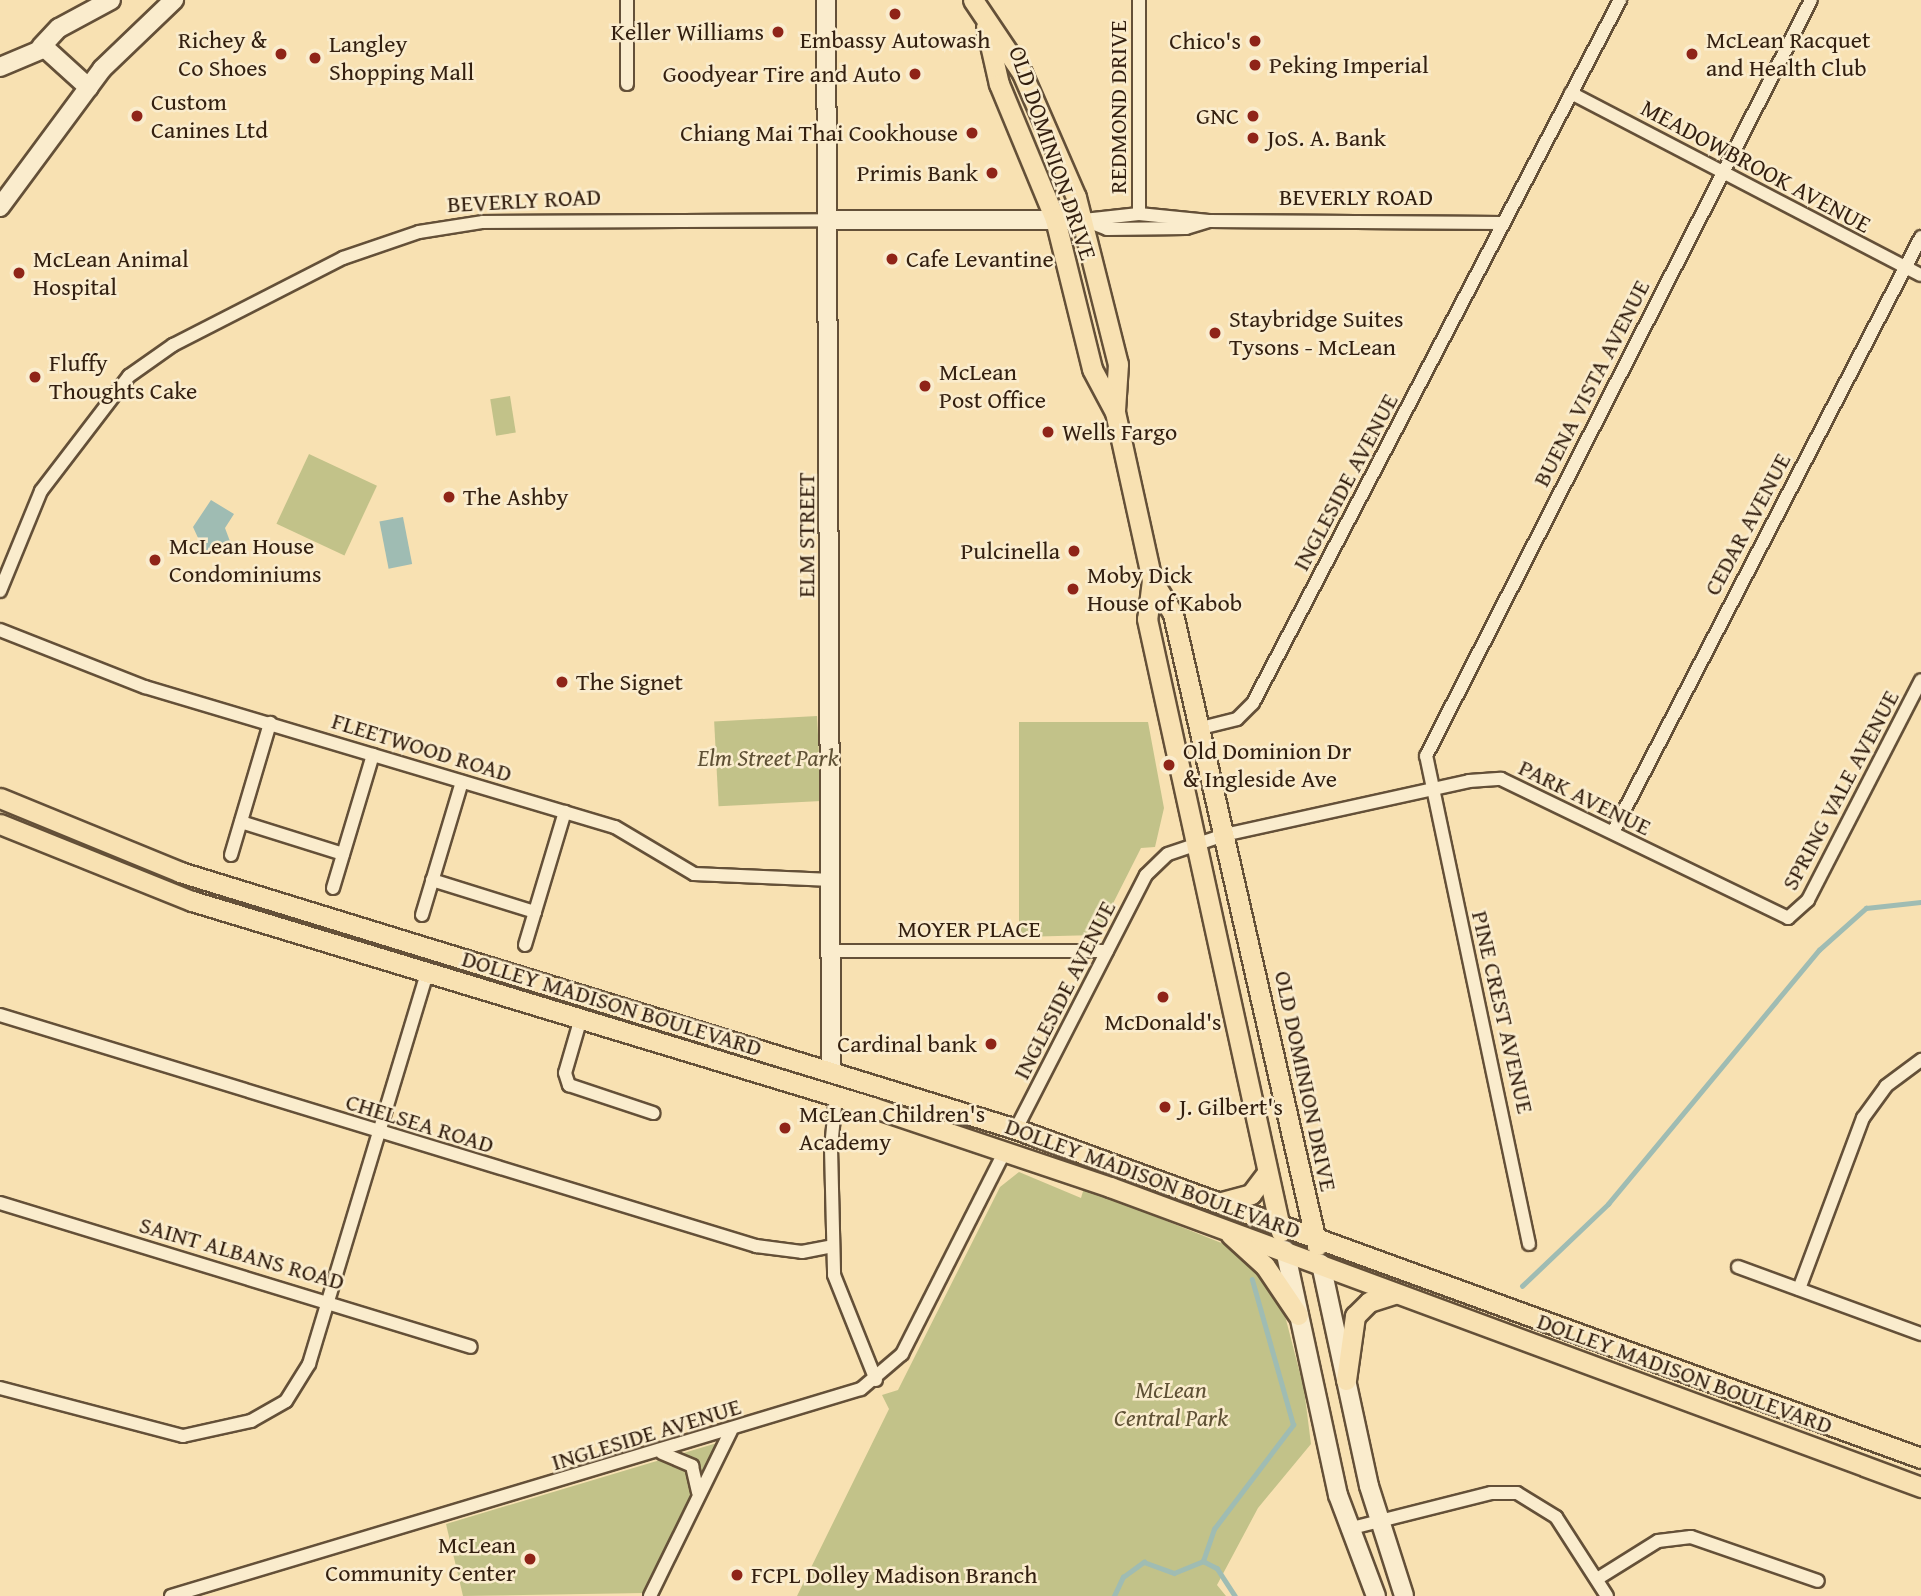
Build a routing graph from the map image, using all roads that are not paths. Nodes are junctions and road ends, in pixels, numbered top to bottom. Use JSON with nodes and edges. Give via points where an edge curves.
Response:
{"nodes":[{"id":1,"x":111,"y":0,"type":"edge"},
{"id":2,"x":174,"y":0,"type":"edge"},
{"id":3,"x":627,"y":0,"type":"edge"},
{"id":4,"x":826,"y":0,"type":"edge"},
{"id":5,"x":972,"y":0,"type":"edge"},
{"id":6,"x":1139,"y":0,"type":"edge"},
{"id":7,"x":1620,"y":0,"type":"edge"},
{"id":8,"x":1811,"y":0,"type":"edge"},
{"id":9,"x":986,"y":27,"type":"junction"},
{"id":10,"x":41,"y":47,"type":"junction"},
{"id":11,"x":0,"y":67,"type":"edge"},
{"id":12,"x":626,"y":84,"type":"dead end"},
{"id":13,"x":89,"y":88,"type":"junction"},
{"id":14,"x":1571,"y":93,"type":"junction"},
{"id":15,"x":1722,"y":173,"type":"junction"},
{"id":16,"x":0,"y":207,"type":"edge"},
{"id":17,"x":1139,"y":214,"type":"junction"},
{"id":18,"x":1055,"y":219,"type":"junction"},
{"id":19,"x":829,"y":220,"type":"junction"},
{"id":20,"x":1084,"y":220,"type":"junction"},
{"id":21,"x":1209,"y":221,"type":"junction"},
{"id":22,"x":1502,"y":223,"type":"junction"},
{"id":23,"x":1921,"y":237,"type":"edge"},
{"id":24,"x":1905,"y":267,"type":"junction"},
{"id":25,"x":1921,"y":275,"type":"edge"},
{"id":26,"x":1115,"y":412,"type":"junction"},
{"id":27,"x":1152,"y":580,"type":"junction"},
{"id":28,"x":0,"y":591,"type":"edge"},
{"id":29,"x":0,"y":631,"type":"edge"},
{"id":30,"x":1921,"y":680,"type":"edge"},
{"id":31,"x":270,"y":723,"type":"junction"},
{"id":32,"x":1197,"y":729,"type":"junction"},
{"id":33,"x":373,"y":755,"type":"junction"},
{"id":34,"x":462,"y":782,"type":"junction"},
{"id":35,"x":1430,"y":790,"type":"junction"},
{"id":36,"x":0,"y":798,"type":"edge"},
{"id":37,"x":565,"y":812,"type":"junction"},
{"id":38,"x":241,"y":822,"type":"junction"},
{"id":39,"x":0,"y":824,"type":"edge"},
{"id":40,"x":1613,"y":832,"type":"junction"},
{"id":41,"x":1224,"y":835,"type":"junction"},
{"id":42,"x":1196,"y":844,"type":"junction"},
{"id":43,"x":343,"y":854,"type":"junction"},
{"id":44,"x":231,"y":855,"type":"dead end"},
{"id":45,"x":432,"y":880,"type":"junction"},
{"id":46,"x":832,"y":880,"type":"junction"},
{"id":47,"x":332,"y":888,"type":"dead end"},
{"id":48,"x":535,"y":912,"type":"junction"},
{"id":49,"x":422,"y":915,"type":"dead end"},
{"id":50,"x":1793,"y":916,"type":"joint"},
{"id":51,"x":525,"y":945,"type":"dead end"},
{"id":52,"x":832,"y":951,"type":"junction"},
{"id":53,"x":1107,"y":951,"type":"junction"},
{"id":54,"x":427,"y":972,"type":"junction"},
{"id":55,"x":0,"y":1015,"type":"edge"},
{"id":56,"x":581,"y":1018,"type":"junction"},
{"id":57,"x":1921,"y":1060,"type":"edge"},
{"id":58,"x":831,"y":1070,"type":"junction"},
{"id":59,"x":836,"y":1096,"type":"junction"},
{"id":60,"x":653,"y":1113,"type":"dead end"},
{"id":61,"x":1016,"y":1129,"type":"junction"},
{"id":62,"x":378,"y":1133,"type":"junction"},
{"id":63,"x":972,"y":1139,"type":"junction"},
{"id":64,"x":1071,"y":1148,"type":"junction"},
{"id":65,"x":1004,"y":1151,"type":"junction"},
{"id":66,"x":1267,"y":1173,"type":"junction"},
{"id":67,"x":1222,"y":1202,"type":"junction"},
{"id":68,"x":0,"y":1203,"type":"edge"},
{"id":69,"x":1279,"y":1223,"type":"junction"},
{"id":70,"x":1222,"y":1228,"type":"junction"},
{"id":71,"x":1315,"y":1236,"type":"junction"},
{"id":72,"x":1530,"y":1244,"type":"dead end"},
{"id":73,"x":832,"y":1246,"type":"junction"},
{"id":74,"x":1284,"y":1250,"type":"junction"},
{"id":75,"x":1321,"y":1264,"type":"junction"},
{"id":76,"x":1738,"y":1267,"type":"dead end"},
{"id":77,"x":1799,"y":1289,"type":"junction"},
{"id":78,"x":1396,"y":1293,"type":"junction"},
{"id":79,"x":327,"y":1301,"type":"junction"},
{"id":80,"x":1298,"y":1315,"type":"junction"},
{"id":81,"x":1921,"y":1334,"type":"edge"},
{"id":82,"x":470,"y":1347,"type":"dead end"},
{"id":83,"x":876,"y":1380,"type":"junction"},
{"id":84,"x":1346,"y":1380,"type":"junction"},
{"id":85,"x":0,"y":1388,"type":"edge"},
{"id":86,"x":731,"y":1431,"type":"junction"},
{"id":87,"x":658,"y":1453,"type":"junction"},
{"id":88,"x":1921,"y":1458,"type":"edge"},
{"id":89,"x":1921,"y":1487,"type":"edge"},
{"id":90,"x":698,"y":1498,"type":"junction"},
{"id":91,"x":1378,"y":1521,"type":"junction"},
{"id":92,"x":1348,"y":1529,"type":"junction"},
{"id":93,"x":1597,"y":1579,"type":"junction"},
{"id":94,"x":1818,"y":1581,"type":"dead end"},
{"id":95,"x":171,"y":1596,"type":"edge"},
{"id":96,"x":650,"y":1596,"type":"edge"},
{"id":97,"x":1376,"y":1596,"type":"edge"},
{"id":98,"x":1404,"y":1596,"type":"edge"},
{"id":99,"x":1607,"y":1596,"type":"edge"}],
"edges":[{"from":1,"to":10,"type":"street","via":[[58,28]]},
{"from":2,"to":13,"type":"street","via":[[121,48]]},
{"from":3,"to":12,"type":"street"},
{"from":4,"to":19,"type":"street","name":"ELM STREET"},
{"from":5,"to":9,"type":"main road","name":"OLD DOMINION DRIVE"},
{"from":6,"to":17,"type":"street","name":"REDMOND DRIVE"},
{"from":7,"to":14,"type":"street","name":"INGLESIDE AVENUE"},
{"from":8,"to":15,"type":"street","name":"BUENA VISTA AVENUE"},
{"from":9,"to":18,"type":"main road","name":"OLD DOMINION DRIVE","via":[[999,84]]},
{"from":9,"to":20,"type":"main road","name":"OLD DOMINION DRIVE","via":[[1022,73]]},
{"from":10,"to":11,"type":"street"},
{"from":10,"to":13,"type":"street"},
{"from":13,"to":16,"type":"street"},
{"from":14,"to":15,"type":"street","name":"MEADOWBROOK AVENUE"},
{"from":14,"to":22,"type":"street","name":"INGLESIDE AVENUE"},
{"from":15,"to":24,"type":"street","name":"MEADOWBROOK AVENUE"},
{"from":15,"to":35,"type":"street","name":"BUENA VISTA AVENUE","via":[[1432,739],[1426,762]]},
{"from":17,"to":20,"type":"street","name":"BEVERLY ROAD"},
{"from":17,"to":21,"type":"street","name":"BEVERLY ROAD"},
{"from":18,"to":19,"type":"street","name":"BEVERLY ROAD"},
{"from":18,"to":20,"type":"street","name":"BEVERLY ROAD"},
{"from":18,"to":26,"type":"main road","name":"OLD DOMINION DRIVE","via":[[1092,369]]},
{"from":19,"to":28,"type":"street","name":"BEVERLY ROAD","via":[[483,222],[419,232],[343,258],[173,345],[129,376],[41,491]]},
{"from":19,"to":46,"type":"street","name":"ELM STREET"},
{"from":20,"to":21,"type":"street","name":"BEVERLY ROAD","via":[[1107,229],[1186,228]]},
{"from":20,"to":26,"type":"main road","name":"OLD DOMINION DRIVE","via":[[1118,364]]},
{"from":21,"to":22,"type":"street","name":"BEVERLY ROAD"},
{"from":22,"to":32,"type":"street","name":"INGLESIDE AVENUE","via":[[1253,703],[1237,719]]},
{"from":23,"to":24,"type":"street","name":"CEDAR AVENUE"},
{"from":24,"to":25,"type":"street","name":"MEADOWBROOK AVENUE"},
{"from":24,"to":40,"type":"street","name":"CEDAR AVENUE"},
{"from":26,"to":27,"type":"main road","name":"OLD DOMINION DRIVE"},
{"from":27,"to":32,"type":"main road","name":"OLD DOMINION DRIVE","via":[[1174,614]]},
{"from":27,"to":42,"type":"main road","name":"OLD DOMINION DRIVE","via":[[1147,619]]},
{"from":29,"to":31,"type":"street","name":"FLEETWOOD ROAD","via":[[145,687]]},
{"from":30,"to":50,"type":"street","name":"SPRING VALE AVENUE","via":[[1808,900]]},
{"from":31,"to":33,"type":"street","name":"FLEETWOOD ROAD"},
{"from":31,"to":38,"type":"street"},
{"from":32,"to":41,"type":"main road","name":"OLD DOMINION DRIVE"},
{"from":33,"to":34,"type":"street","name":"FLEETWOOD ROAD"},
{"from":33,"to":43,"type":"street"},
{"from":34,"to":37,"type":"street","name":"FLEETWOOD ROAD"},
{"from":34,"to":45,"type":"street"},
{"from":35,"to":40,"type":"street","name":"PARK AVENUE","via":[[1508,780]]},
{"from":35,"to":41,"type":"street","name":"PARK AVENUE"},
{"from":35,"to":72,"type":"street","name":"PINE CREST AVENUE"},
{"from":36,"to":58,"type":"main road","name":"DOLLEY MADISON BOULEVARD","via":[[180,872]]},
{"from":37,"to":46,"type":"street","name":"FLEETWOOD ROAD","via":[[623,830],[671,864],[703,877]]},
{"from":37,"to":48,"type":"street"},
{"from":38,"to":43,"type":"street"},
{"from":38,"to":44,"type":"street"},
{"from":39,"to":54,"type":"main road","name":"DOLLEY MADISON BOULEVARD","via":[[146,885]]},
{"from":40,"to":50,"type":"street","name":"PARK AVENUE","via":[[1774,915]]},
{"from":41,"to":42,"type":"street","name":"INGLESIDE AVENUE"},
{"from":41,"to":71,"type":"main road","name":"OLD DOMINION DRIVE"},
{"from":42,"to":53,"type":"street","name":"INGLESIDE AVENUE","via":[[1152,866]]},
{"from":42,"to":66,"type":"main road","name":"OLD DOMINION DRIVE"},
{"from":43,"to":47,"type":"street"},
{"from":45,"to":48,"type":"street"},
{"from":45,"to":49,"type":"street"},
{"from":46,"to":52,"type":"street","name":"ELM STREET"},
{"from":48,"to":51,"type":"street"},
{"from":52,"to":53,"type":"street","name":"MOYER PLACE"},
{"from":52,"to":58,"type":"street","name":"ELM STREET"},
{"from":53,"to":61,"type":"street","name":"INGLESIDE AVENUE"},
{"from":54,"to":56,"type":"main road","name":"DOLLEY MADISON BOULEVARD"},
{"from":54,"to":62,"type":"street"},
{"from":55,"to":62,"type":"street","name":"CHELSEA ROAD"},
{"from":56,"to":59,"type":"main road","name":"DOLLEY MADISON BOULEVARD"},
{"from":56,"to":60,"type":"street","via":[[565,1073],[569,1086]]},
{"from":57,"to":77,"type":"street","via":[[1886,1086],[1863,1118]]},
{"from":58,"to":61,"type":"main road","name":"DOLLEY MADISON BOULEVARD"},
{"from":59,"to":63,"type":"main road","name":"DOLLEY MADISON BOULEVARD"},
{"from":59,"to":73,"type":"street"},
{"from":61,"to":63,"type":"main road","via":[[1001,1138]]},
{"from":61,"to":64,"type":"main road","name":"DOLLEY MADISON BOULEVARD"},
{"from":62,"to":73,"type":"street","name":"CHELSEA ROAD","via":[[756,1246],[802,1252]]},
{"from":62,"to":79,"type":"street"},
{"from":63,"to":65,"type":"main road","name":"DOLLEY MADISON BOULEVARD"},
{"from":64,"to":65,"type":"main road","via":[[1021,1145]]},
{"from":64,"to":67,"type":"main road","name":"DOLLEY MADISON BOULEVARD"},
{"from":65,"to":70,"type":"main road","name":"DOLLEY MADISON BOULEVARD"},
{"from":65,"to":83,"type":"street","name":"INGLESIDE AVENUE","via":[[902,1354]]},
{"from":66,"to":67,"type":"main road","via":[[1251,1194]]},
{"from":66,"to":69,"type":"main road","name":"OLD DOMINION DRIVE"},
{"from":67,"to":69,"type":"main road","name":"DOLLEY MADISON BOULEVARD"},
{"from":68,"to":79,"type":"street","name":"SAINT ALBANS ROAD"},
{"from":69,"to":71,"type":"main road","name":"DOLLEY MADISON BOULEVARD"},
{"from":69,"to":74,"type":"main road","name":"OLD DOMINION DRIVE"},
{"from":70,"to":74,"type":"main road","name":"DOLLEY MADISON BOULEVARD"},
{"from":70,"to":80,"type":"main road","via":[[1265,1266]]},
{"from":71,"to":75,"type":"main road","name":"OLD DOMINION DRIVE"},
{"from":71,"to":88,"type":"main road","name":"DOLLEY MADISON BOULEVARD"},
{"from":73,"to":83,"type":"street","via":[[839,1295]]},
{"from":74,"to":75,"type":"main road","name":"DOLLEY MADISON BOULEVARD"},
{"from":74,"to":80,"type":"street","name":"OLD DOMINION DRIVE"},
{"from":75,"to":78,"type":"main road","name":"DOLLEY MADISON BOULEVARD"},
{"from":75,"to":84,"type":"street","name":"OLD DOMINION DRIVE"},
{"from":76,"to":77,"type":"street"},
{"from":77,"to":81,"type":"street"},
{"from":78,"to":84,"type":"main road","via":[[1369,1302],[1355,1316]]},
{"from":78,"to":89,"type":"main road","name":"DOLLEY MADISON BOULEVARD"},
{"from":79,"to":82,"type":"street","name":"SAINT ALBANS ROAD"},
{"from":79,"to":85,"type":"street","via":[[309,1364],[286,1401],[221,1431],[183,1436]]},
{"from":80,"to":92,"type":"street","name":"OLD DOMINION DRIVE"},
{"from":83,"to":86,"type":"street","name":"INGLESIDE AVENUE"},
{"from":84,"to":91,"type":"street","name":"OLD DOMINION DRIVE"},
{"from":86,"to":87,"type":"street","name":"INGLESIDE AVENUE"},
{"from":86,"to":90,"type":"street"},
{"from":87,"to":90,"type":"street","via":[[679,1456],[692,1466]]},
{"from":87,"to":95,"type":"street","name":"INGLESIDE AVENUE"},
{"from":90,"to":96,"type":"street"},
{"from":91,"to":92,"type":"street"},
{"from":91,"to":93,"type":"street","via":[[1491,1493],[1517,1493],[1556,1517]]},
{"from":91,"to":98,"type":"street","name":"OLD DOMINION DRIVE"},
{"from":92,"to":97,"type":"street","name":"OLD DOMINION DRIVE"},
{"from":93,"to":94,"type":"street","via":[[1658,1541],[1690,1536]]},
{"from":93,"to":99,"type":"street"}]}
